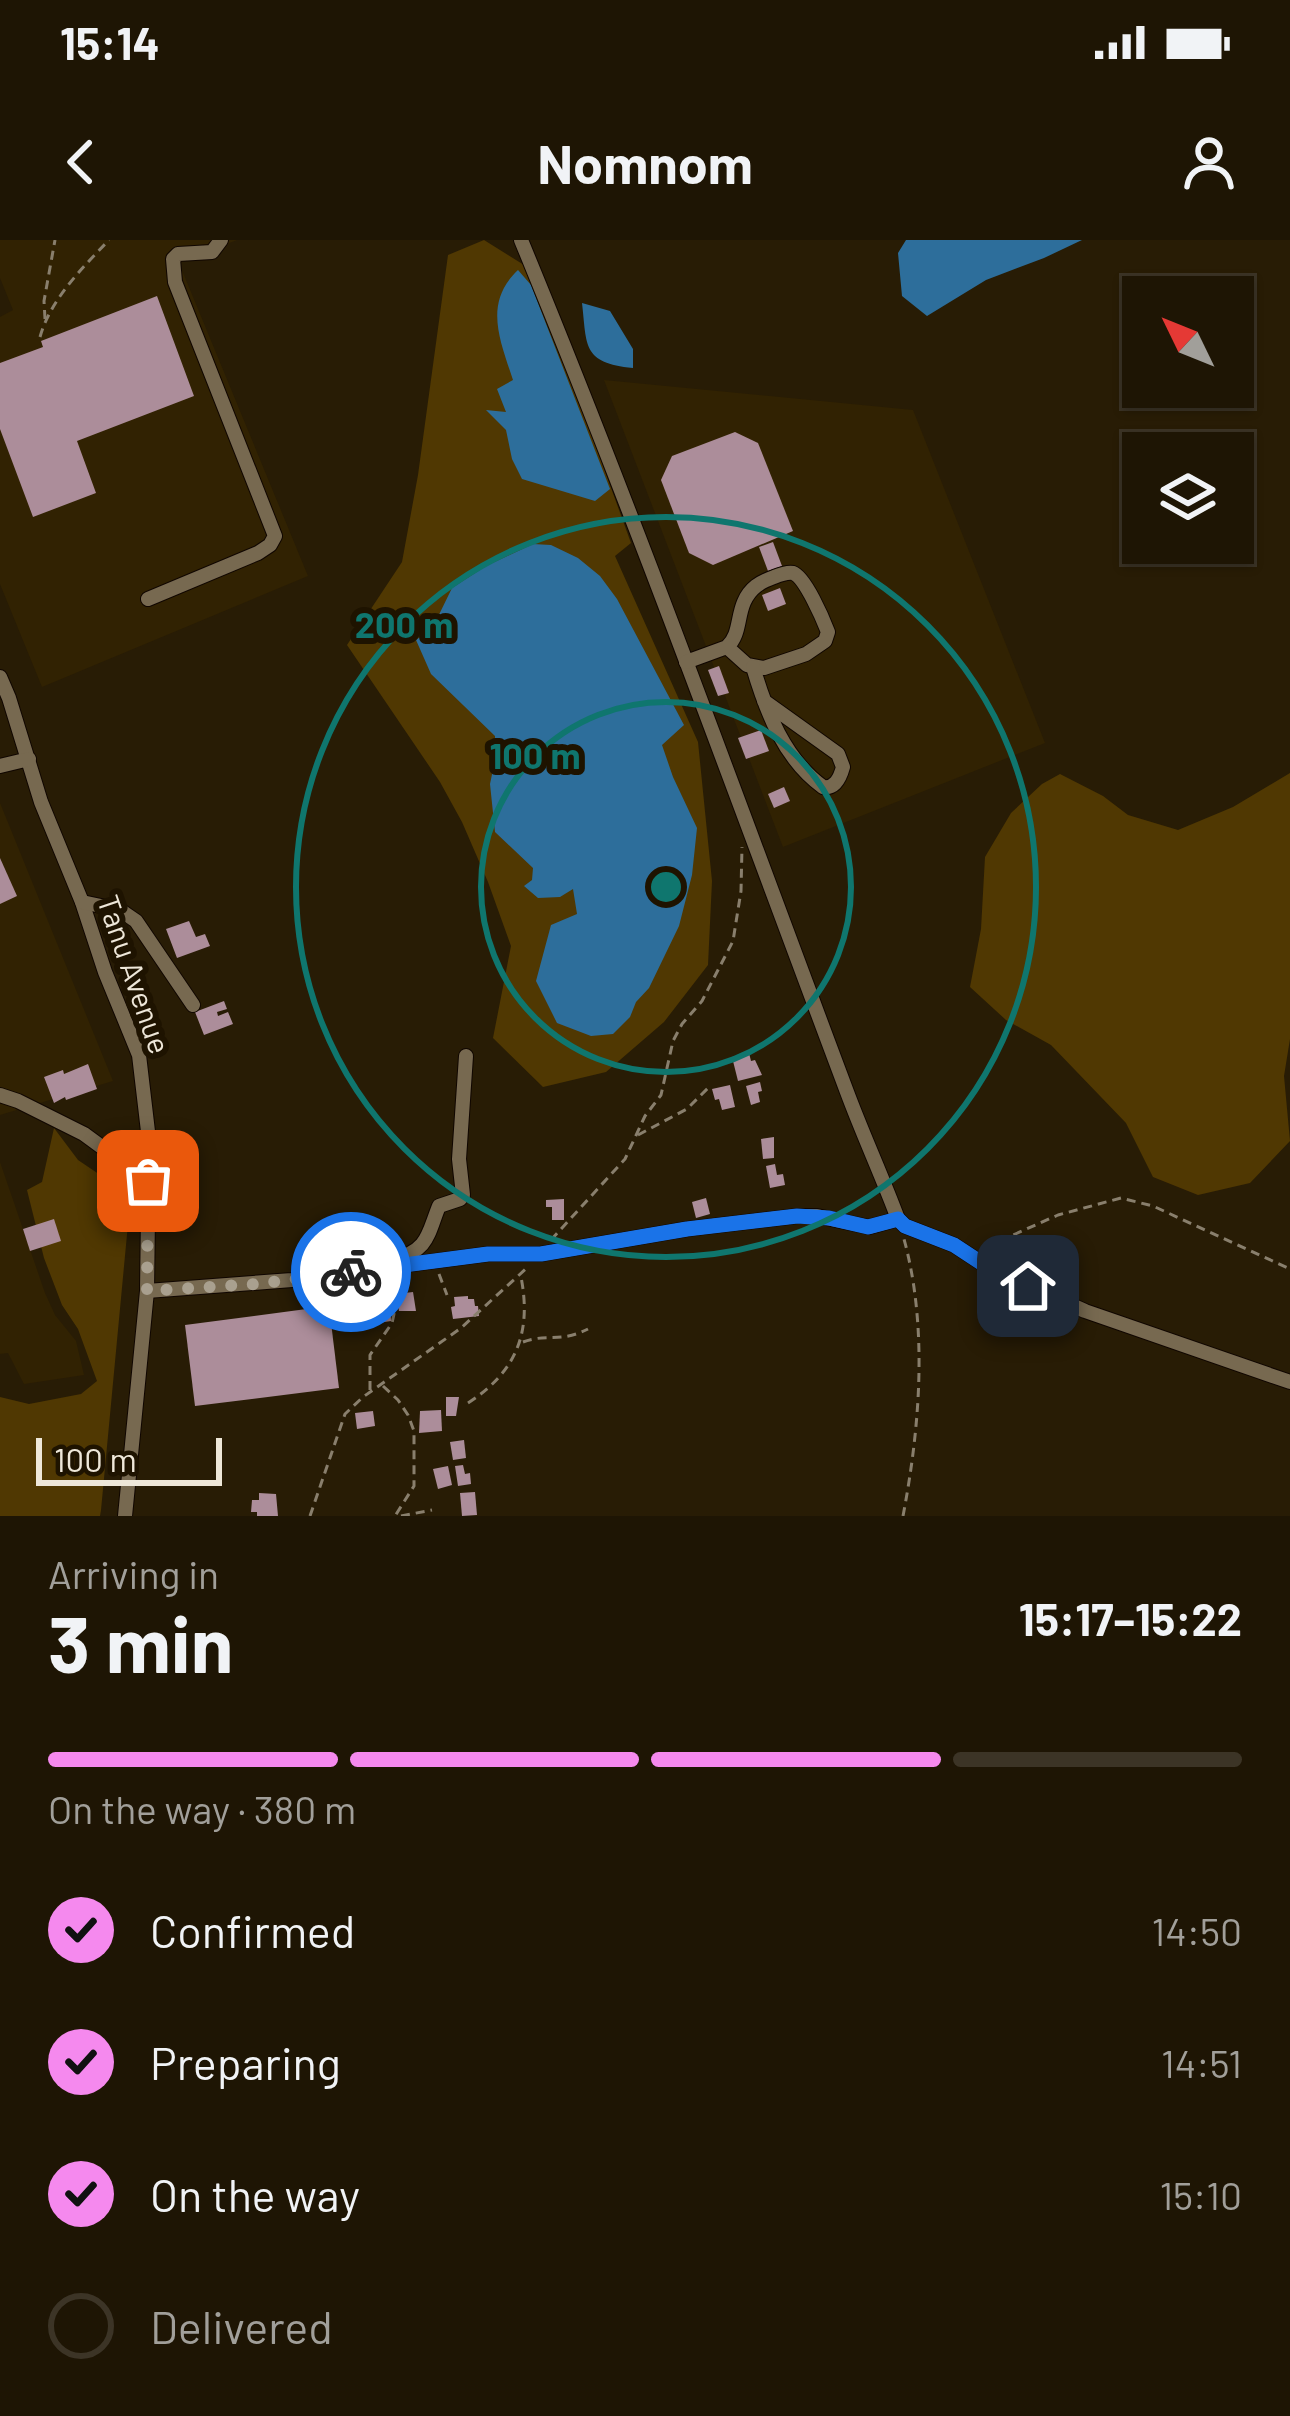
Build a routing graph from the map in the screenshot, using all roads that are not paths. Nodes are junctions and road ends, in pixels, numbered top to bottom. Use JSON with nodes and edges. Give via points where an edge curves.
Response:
{"nodes":[{"id":1,"x":221,"y":240,"type":"edge"},
{"id":2,"x":521,"y":240,"type":"edge"},
{"id":3,"x":148,"y":599,"type":"dead end"},
{"id":4,"x":727,"y":647,"type":"junction"},
{"id":5,"x":686,"y":662,"type":"junction"},
{"id":6,"x":753,"y":667,"type":"junction"},
{"id":7,"x":0,"y":677,"type":"edge"},
{"id":8,"x":4,"y":699,"type":"edge"},
{"id":9,"x":764,"y":701,"type":"junction"},
{"id":10,"x":16,"y":721,"type":"junction"},
{"id":11,"x":0,"y":726,"type":"edge"},
{"id":12,"x":29,"y":759,"type":"junction"},
{"id":13,"x":0,"y":766,"type":"edge"},
{"id":14,"x":82,"y":902,"type":"junction"},
{"id":15,"x":193,"y":1005,"type":"dead end"},
{"id":16,"x":466,"y":1056,"type":"dead end"},
{"id":17,"x":0,"y":1095,"type":"edge"},
{"id":18,"x":148,"y":1181,"type":"junction"},
{"id":19,"x":901,"y":1222,"type":"junction"},
{"id":20,"x":384,"y":1268,"type":"junction"},
{"id":21,"x":147,"y":1291,"type":"junction"},
{"id":22,"x":1290,"y":1382,"type":"edge"},
{"id":23,"x":125,"y":1516,"type":"edge"}],
"edges":[{"from":1,"to":3,"type":"street","via":[[212,252],[178,254],[173,269],[275,536],[258,553]]},
{"from":2,"to":5,"type":"street"},
{"from":4,"to":5,"type":"street"},
{"from":4,"to":6,"type":"street"},
{"from":4,"to":6,"type":"street","via":[[752,590],[796,574],[828,637],[806,654]]},
{"from":5,"to":19,"type":"street"},
{"from":6,"to":9,"type":"street"},
{"from":7,"to":8,"type":"street","name":"Tanu Avenue"},
{"from":8,"to":10,"type":"street","name":"Tanu Avenue"},
{"from":9,"to":9,"type":"street","via":[[792,756],[831,787],[843,767],[838,754]]},
{"from":10,"to":11,"type":"street"},
{"from":10,"to":12,"type":"street","name":"Tanu Avenue"},
{"from":12,"to":13,"type":"street"},
{"from":12,"to":14,"type":"street","name":"Tanu Avenue"},
{"from":14,"to":15,"type":"street","via":[[136,921]]},
{"from":14,"to":18,"type":"street","name":"Tanu Avenue","via":[[139,1055]]},
{"from":16,"to":20,"type":"street","via":[[464,1195],[439,1206],[419,1250]]},
{"from":17,"to":18,"type":"street","via":[[84,1134]]},
{"from":18,"to":21,"type":"street","name":"Tanu Avenue"},
{"from":19,"to":20,"type":"street","via":[[868,1227],[797,1216]]},
{"from":19,"to":22,"type":"street","via":[[1085,1311]]},
{"from":20,"to":21,"type":"street"},
{"from":21,"to":23,"type":"street","name":"Tanu Avenue"}]}
